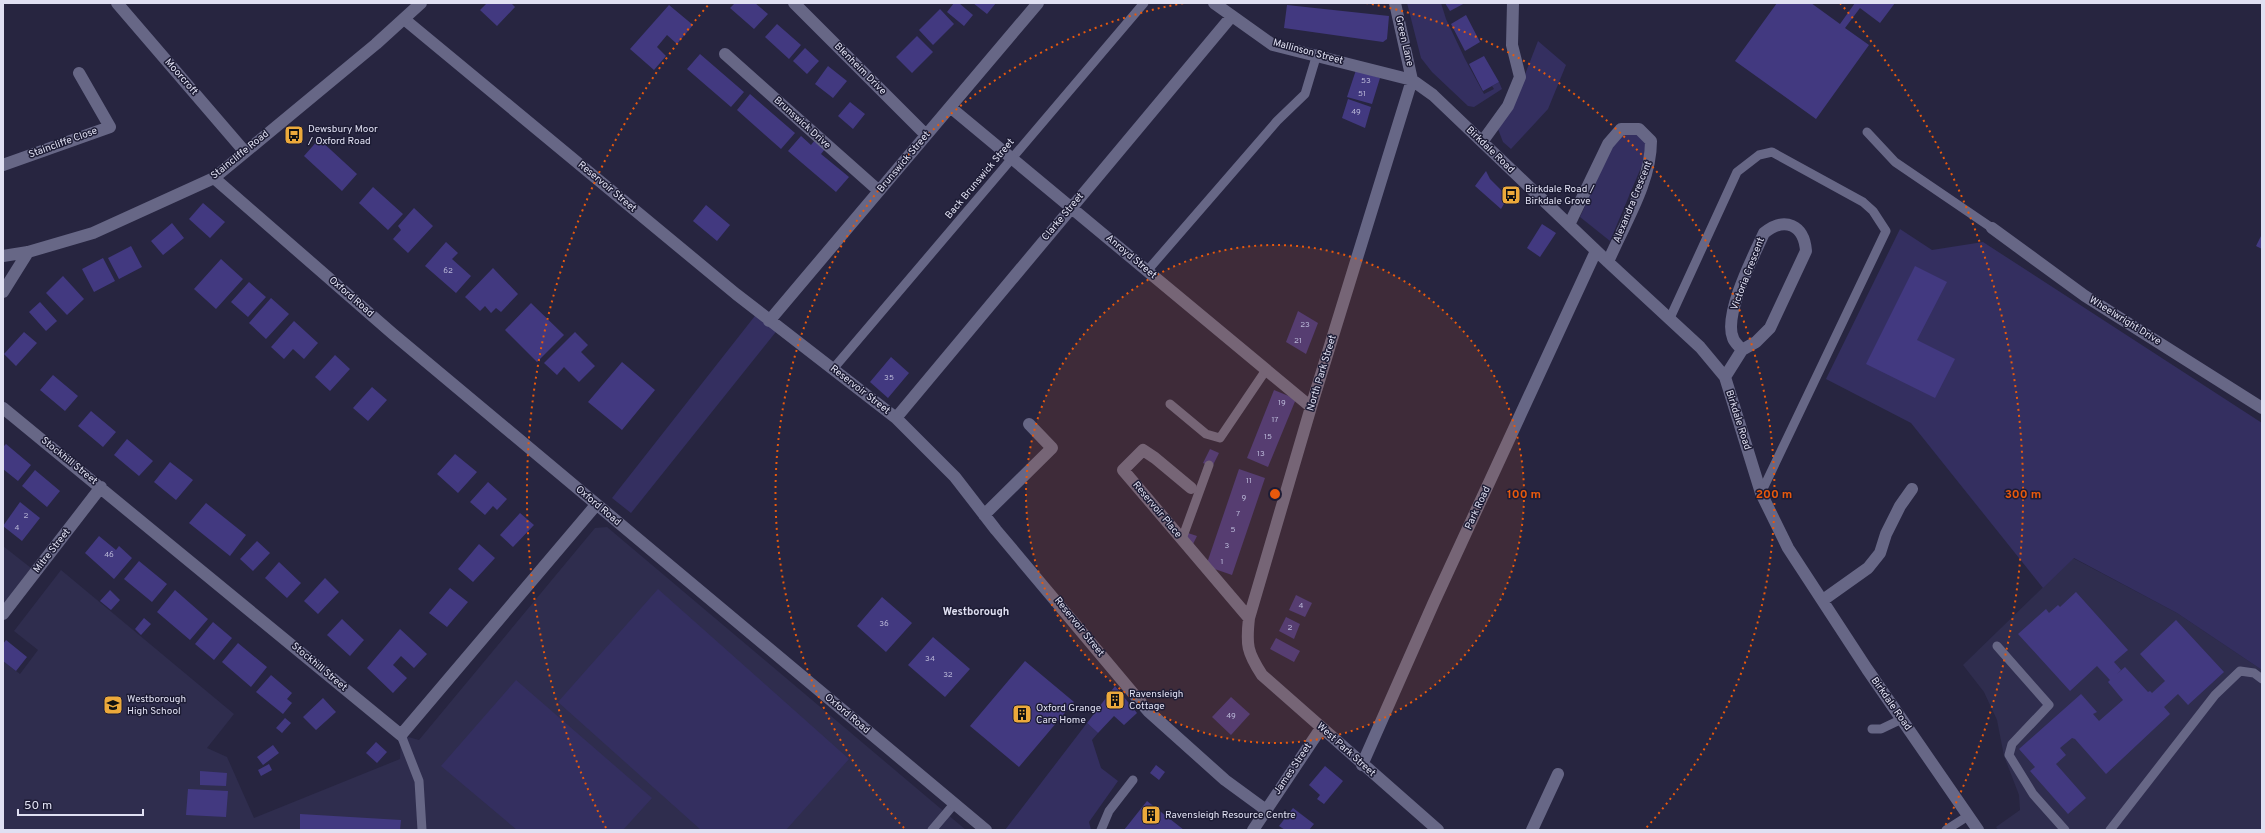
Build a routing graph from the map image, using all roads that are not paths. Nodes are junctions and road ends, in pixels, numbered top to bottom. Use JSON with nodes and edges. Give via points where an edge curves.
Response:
{"nodes":[{"id":1,"x":117,"y":3,"type":"edge"},
{"id":2,"x":421,"y":3,"type":"edge"},
{"id":3,"x":794,"y":3,"type":"edge"},
{"id":4,"x":1038,"y":3,"type":"edge"},
{"id":5,"x":1144,"y":3,"type":"edge"},
{"id":6,"x":1214,"y":3,"type":"edge"},
{"id":7,"x":1395,"y":3,"type":"edge"},
{"id":8,"x":1513,"y":3,"type":"edge"},
{"id":9,"x":1231,"y":17,"type":"junction"},
{"id":10,"x":404,"y":19,"type":"junction"},
{"id":11,"x":724,"y":54,"type":"dead end"},
{"id":12,"x":1317,"y":54,"type":"junction"},
{"id":13,"x":79,"y":73,"type":"dead end"},
{"id":14,"x":1412,"y":80,"type":"junction"},
{"id":15,"x":950,"y":107,"type":"junction"},
{"id":16,"x":1867,"y":132,"type":"dead end"},
{"id":17,"x":926,"y":135,"type":"junction"},
{"id":18,"x":1482,"y":142,"type":"junction"},
{"id":19,"x":245,"y":152,"type":"junction"},
{"id":20,"x":1012,"y":158,"type":"junction"},
{"id":21,"x":3,"y":165,"type":"edge"},
{"id":22,"x":214,"y":178,"type":"junction"},
{"id":23,"x":879,"y":191,"type":"junction"},
{"id":24,"x":1071,"y":208,"type":"junction"},
{"id":25,"x":1569,"y":226,"type":"junction"},
{"id":26,"x":1992,"y":228,"type":"joint"},
{"id":27,"x":1596,"y":251,"type":"junction"},
{"id":28,"x":28,"y":252,"type":"junction"},
{"id":29,"x":3,"y":256,"type":"edge"},
{"id":30,"x":1608,"y":262,"type":"junction"},
{"id":31,"x":1147,"y":271,"type":"junction"},
{"id":32,"x":3,"y":292,"type":"edge"},
{"id":33,"x":1670,"y":318,"type":"junction"},
{"id":34,"x":769,"y":321,"type":"junction"},
{"id":35,"x":1742,"y":350,"type":"junction"},
{"id":36,"x":833,"y":369,"type":"junction"},
{"id":37,"x":1266,"y":370,"type":"junction"},
{"id":38,"x":1725,"y":377,"type":"junction"},
{"id":39,"x":1170,"y":404,"type":"dead end"},
{"id":40,"x":1311,"y":406,"type":"junction"},
{"id":41,"x":3,"y":408,"type":"edge"},
{"id":42,"x":2262,"y":408,"type":"edge"},
{"id":43,"x":896,"y":418,"type":"junction"},
{"id":44,"x":1029,"y":424,"type":"dead end"},
{"id":45,"x":1209,"y":465,"type":"dead end"},
{"id":46,"x":101,"y":487,"type":"junction"},
{"id":47,"x":1190,"y":488,"type":"dead end"},
{"id":48,"x":1912,"y":488,"type":"dead end"},
{"id":49,"x":1761,"y":493,"type":"junction"},
{"id":50,"x":596,"y":505,"type":"junction"},
{"id":51,"x":984,"y":515,"type":"junction"},
{"id":52,"x":1182,"y":539,"type":"junction"},
{"id":53,"x":1822,"y":600,"type":"junction"},
{"id":54,"x":5,"y":608,"type":"edge"},
{"id":55,"x":1249,"y":618,"type":"junction"},
{"id":56,"x":1997,"y":646,"type":"dead end"},
{"id":57,"x":1256,"y":666,"type":"joint"},
{"id":58,"x":2262,"y":678,"type":"edge"},
{"id":59,"x":1902,"y":719,"type":"junction"},
{"id":60,"x":1321,"y":728,"type":"junction"},
{"id":61,"x":1872,"y":729,"type":"dead end"},
{"id":62,"x":401,"y":735,"type":"junction"},
{"id":63,"x":1362,"y":765,"type":"junction"},
{"id":64,"x":1558,"y":774,"type":"dead end"},
{"id":65,"x":1134,"y":780,"type":"dead end"},
{"id":66,"x":955,"y":803,"type":"junction"},
{"id":67,"x":1266,"y":810,"type":"junction"},
{"id":68,"x":1968,"y":816,"type":"junction"},
{"id":69,"x":422,"y":830,"type":"edge"},
{"id":70,"x":932,"y":830,"type":"edge"},
{"id":71,"x":986,"y":830,"type":"edge"},
{"id":72,"x":1100,"y":830,"type":"edge"},
{"id":73,"x":1253,"y":830,"type":"edge"},
{"id":74,"x":1438,"y":830,"type":"edge"},
{"id":75,"x":1532,"y":830,"type":"edge"},
{"id":76,"x":1946,"y":830,"type":"edge"},
{"id":77,"x":1978,"y":830,"type":"edge"},
{"id":78,"x":2065,"y":830,"type":"edge"},
{"id":79,"x":2110,"y":830,"type":"edge"}],
"edges":[{"from":1,"to":19,"type":"street","name":"Moorcroft"},
{"from":2,"to":10,"type":"street","name":"Staincliffe Road"},
{"from":3,"to":17,"type":"street","name":"Blenheim Drive"},
{"from":4,"to":15,"type":"street","name":"Brunswick Street"},
{"from":5,"to":20,"type":"lane","name":"Back Brunswick Street"},
{"from":6,"to":9,"type":"street","name":"Mallinson Street"},
{"from":7,"to":14,"type":"street","name":"Green Lane"},
{"from":8,"to":18,"type":"street","via":[[1512,45],[1520,77],[1508,106]]},
{"from":9,"to":12,"type":"street","name":"Mallinson Street","via":[[1273,45]]},
{"from":9,"to":24,"type":"street","name":"Clarke Street"},
{"from":10,"to":19,"type":"street","name":"Staincliffe Road"},
{"from":10,"to":34,"type":"street","name":"Reservoir Street"},
{"from":11,"to":23,"type":"street","name":"Brunswick Drive"},
{"from":12,"to":14,"type":"street","name":"Mallinson Street"},
{"from":12,"to":31,"type":"lane","via":[[1305,94],[1277,121]]},
{"from":13,"to":21,"type":"street","name":"Staincliffe Close","via":[[110,126]]},
{"from":14,"to":18,"type":"street","name":"Birkdale Road","via":[[1433,95]]},
{"from":14,"to":40,"type":"street","name":"North Park Street"},
{"from":15,"to":17,"type":"street","name":"Brunswick Street"},
{"from":15,"to":20,"type":"street","name":"Anroyd Street"},
{"from":16,"to":26,"type":"lane","via":[[1895,162]]},
{"from":17,"to":23,"type":"street","name":"Brunswick Street"},
{"from":18,"to":25,"type":"street","name":"Birkdale Road"},
{"from":19,"to":22,"type":"street","name":"Staincliffe Road"},
{"from":20,"to":24,"type":"street","name":"Anroyd Street"},
{"from":20,"to":36,"type":"lane","name":"Back Brunswick Street"},
{"from":22,"to":28,"type":"street","name":"Staincliffe Road","via":[[93,233]]},
{"from":22,"to":50,"type":"street","name":"Oxford Road","via":[[393,334]]},
{"from":23,"to":34,"type":"street","name":"Brunswick Street"},
{"from":24,"to":31,"type":"street","name":"Anroyd Street"},
{"from":24,"to":43,"type":"street","name":"Clarke Street"},
{"from":25,"to":27,"type":"street","name":"Birkdale Road"},
{"from":25,"to":30,"type":"street","name":"Alexandra Crescent","via":[[1608,144],[1621,129],[1639,129],[1651,141],[1651,158]]},
{"from":26,"to":42,"type":"street","name":"Wheelwright Drive","via":[[2084,296]]},
{"from":27,"to":30,"type":"street","name":"Birkdale Road"},
{"from":27,"to":63,"type":"street","name":"Park Road"},
{"from":28,"to":29,"type":"street","name":"Staincliffe Road"},
{"from":28,"to":32,"type":"street"},
{"from":30,"to":33,"type":"street","name":"Birkdale Road"},
{"from":31,"to":37,"type":"street","name":"Anroyd Street"},
{"from":33,"to":38,"type":"street","name":"Birkdale Road","via":[[1700,347]]},
{"from":33,"to":49,"type":"lane","via":[[1737,172],[1759,155],[1772,152],[1863,202],[1881,221],[1886,231]]},
{"from":34,"to":36,"type":"street","name":"Reservoir Street"},
{"from":35,"to":35,"type":"street","name":"Victoria Crescent","via":[[1756,342],[1770,328],[1806,251],[1801,232],[1793,226],[1772,226],[1764,232],[1736,300],[1732,313],[1732,337]]},
{"from":35,"to":38,"type":"street","name":"Victoria Crescent"},
{"from":36,"to":43,"type":"street","name":"Reservoir Street"},
{"from":37,"to":39,"type":"lane","via":[[1220,438],[1206,434]]},
{"from":37,"to":40,"type":"street","name":"Anroyd Street"},
{"from":38,"to":49,"type":"street","name":"Birkdale Road"},
{"from":40,"to":55,"type":"street","name":"North Park Street"},
{"from":41,"to":46,"type":"street","name":"Stockhill Street"},
{"from":43,"to":51,"type":"street","name":"Reservoir Street","via":[[955,477]]},
{"from":44,"to":51,"type":"street","via":[[1052,448]]},
{"from":45,"to":52,"type":"lane"},
{"from":46,"to":54,"type":"street","name":"Mitre Street"},
{"from":46,"to":62,"type":"street","name":"Stockhill Street"},
{"from":47,"to":52,"type":"street","name":"Reservoir Place","via":[[1142,450],[1123,470]]},
{"from":48,"to":53,"type":"street","via":[[1900,506],[1876,558],[1868,568]]},
{"from":49,"to":53,"type":"street","name":"Birkdale Road","via":[[1788,548]]},
{"from":50,"to":62,"type":"street"},
{"from":50,"to":66,"type":"street","name":"Oxford Road"},
{"from":51,"to":67,"type":"street","name":"Reservoir Street","via":[[1148,711],[1225,780]]},
{"from":52,"to":55,"type":"street","name":"Reservoir Place"},
{"from":53,"to":59,"type":"street","name":"Birkdale Road"},
{"from":55,"to":57,"type":"street","name":"North Park Street","via":[[1246,646]]},
{"from":56,"to":78,"type":"lane","via":[[2049,705],[2012,744],[2009,755],[2032,794]]},
{"from":57,"to":60,"type":"street","name":"West Park Street","via":[[1262,675]]},
{"from":58,"to":79,"type":"lane","via":[[2254,673],[2240,671],[2215,695]]},
{"from":59,"to":61,"type":"lane","via":[[1881,729]]},
{"from":59,"to":68,"type":"street","name":"Birkdale Road"},
{"from":60,"to":63,"type":"street","name":"West Park Street"},
{"from":60,"to":67,"type":"street","name":"James Street"},
{"from":62,"to":69,"type":"lane","via":[[419,781]]},
{"from":63,"to":74,"type":"street","name":"West Park Street"},
{"from":64,"to":75,"type":"street"},
{"from":65,"to":72,"type":"lane","via":[[1109,811]]},
{"from":66,"to":70,"type":"lane"},
{"from":66,"to":71,"type":"street","name":"Oxford Road"},
{"from":67,"to":73,"type":"street","name":"James Street"},
{"from":68,"to":76,"type":"lane"},
{"from":68,"to":77,"type":"street","name":"Birkdale Road"}]}
